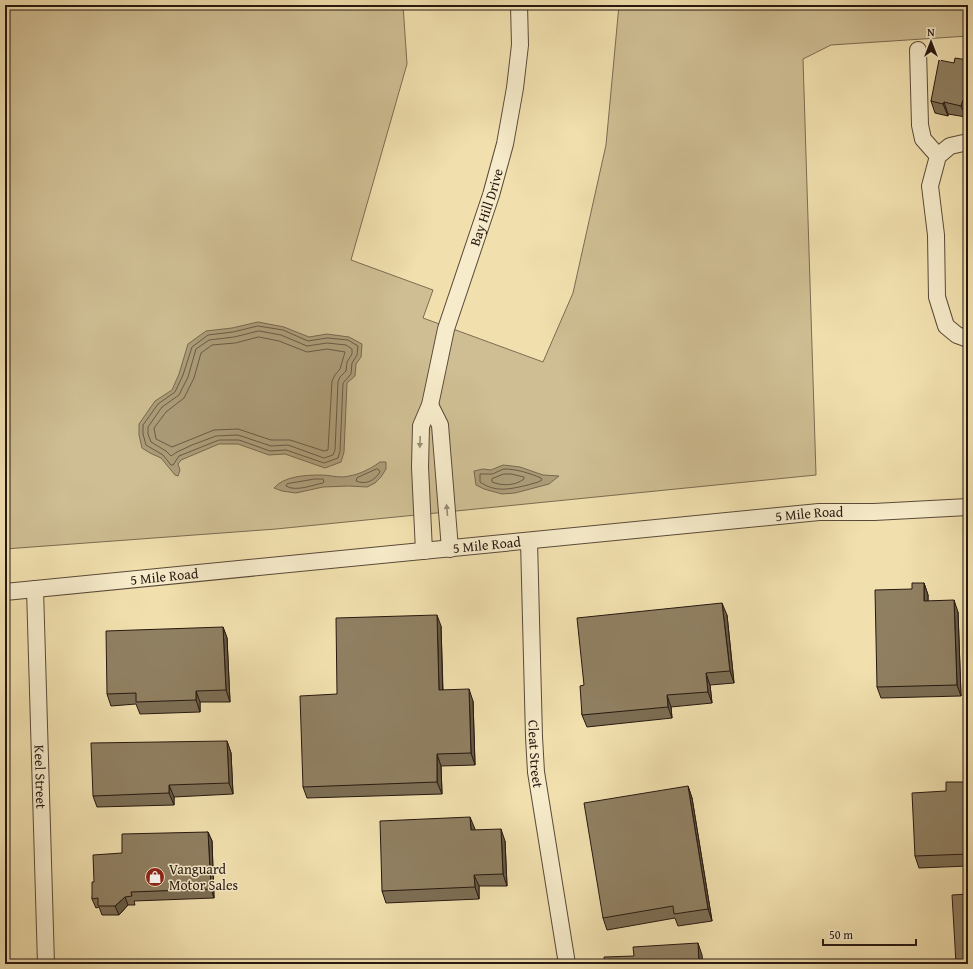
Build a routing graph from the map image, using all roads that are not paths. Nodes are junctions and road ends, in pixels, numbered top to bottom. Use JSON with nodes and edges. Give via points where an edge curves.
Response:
{"nodes":[{"id":1,"x":519,"y":5,"type":"edge"},
{"id":2,"x":918,"y":50,"type":"dead end"},
{"id":3,"x":968,"y":142,"type":"edge"},
{"id":4,"x":938,"y":156,"type":"junction"},
{"id":5,"x":968,"y":339,"type":"edge"},
{"id":6,"x":430,"y":405,"type":"junction"},
{"id":7,"x":968,"y":507,"type":"edge"},
{"id":8,"x":529,"y":541,"type":"junction"},
{"id":9,"x":450,"y":549,"type":"junction"},
{"id":10,"x":424,"y":551,"type":"junction"},
{"id":11,"x":35,"y":589,"type":"junction"},
{"id":12,"x":5,"y":592,"type":"edge"},
{"id":13,"x":46,"y":964,"type":"edge"},
{"id":14,"x":567,"y":964,"type":"edge"}],
"edges":[{"from":1,"to":6,"type":"street","name":"Bay Hill Drive","via":[[520,45],[505,144],[491,195],[446,329]]},
{"from":2,"to":4,"type":"street","via":[[920,125],[923,139]]},
{"from":3,"to":4,"type":"street","via":[[950,146]]},
{"from":4,"to":5,"type":"street","via":[[930,186],[936,235],[937,297],[946,326],[957,335]]},
{"from":9,"to":6,"type":"street","one_way":true,"via":[[440,425]]},
{"from":6,"to":10,"type":"street","name":"Bay Hill Drive","one_way":true,"via":[[421,426]]},
{"from":7,"to":8,"type":"street","name":"5 Mile Road","via":[[819,512]]},
{"from":8,"to":9,"type":"street","name":"5 Mile Road"},
{"from":8,"to":14,"type":"street","name":"Cleat Street","via":[[536,772]]},
{"from":9,"to":10,"type":"street","name":"5 Mile Road"},
{"from":10,"to":11,"type":"street","name":"5 Mile Road"},
{"from":11,"to":12,"type":"street","name":"5 Mile Road"},
{"from":11,"to":13,"type":"street","name":"Keel Street"}]}
